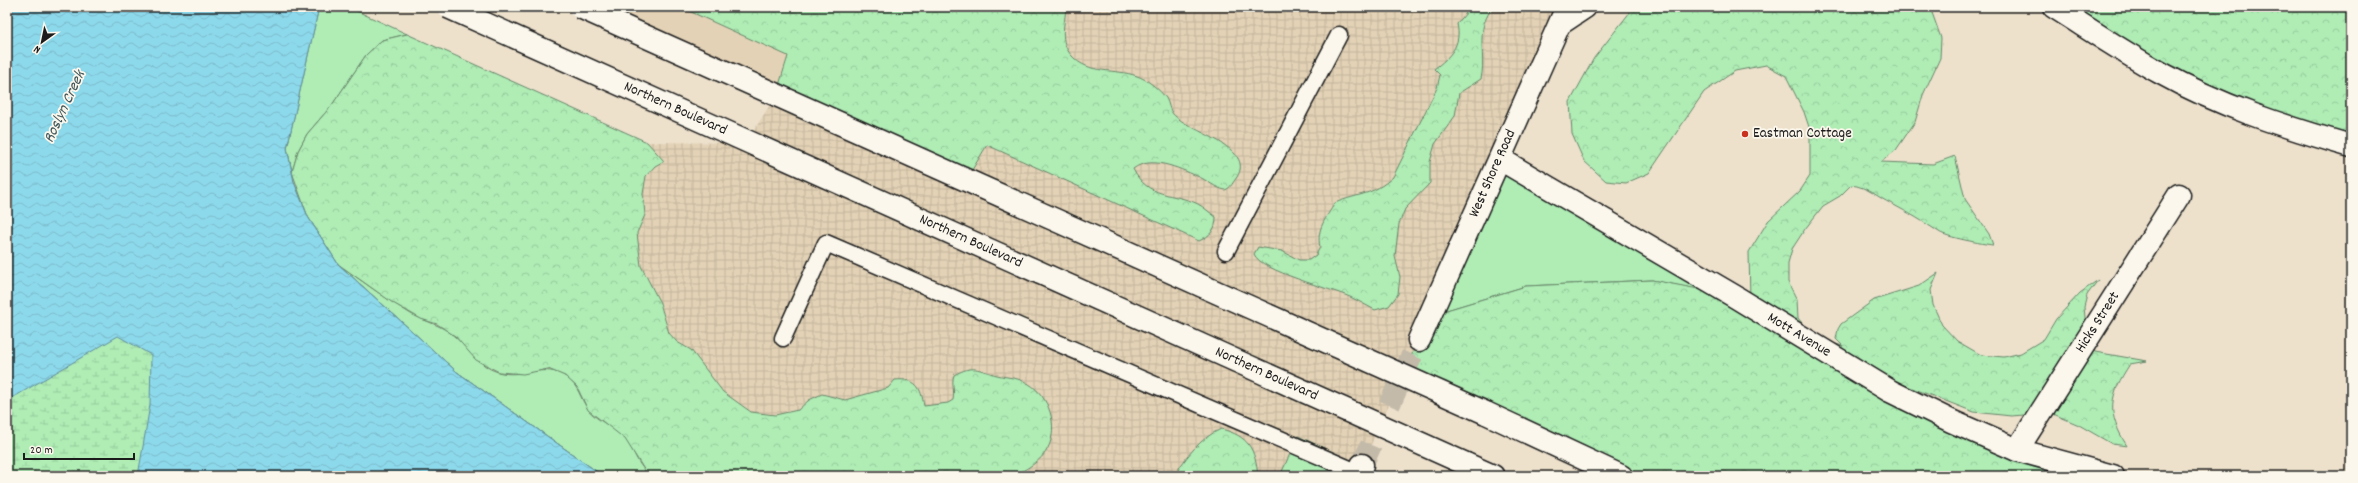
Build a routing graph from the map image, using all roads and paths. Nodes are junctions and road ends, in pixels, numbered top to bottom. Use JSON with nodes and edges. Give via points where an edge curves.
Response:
{"nodes":[{"id":1,"x":448,"y":7,"type":"edge"},
{"id":2,"x":580,"y":7,"type":"edge"},
{"id":3,"x":1585,"y":7,"type":"edge"},
{"id":4,"x":2054,"y":7,"type":"edge"},
{"id":5,"x":1564,"y":15,"type":"edge"},
{"id":6,"x":1339,"y":35,"type":"dead end"},
{"id":7,"x":2351,"y":146,"type":"edge"},
{"id":8,"x":1500,"y":159,"type":"junction"},
{"id":9,"x":2179,"y":195,"type":"dead end"},
{"id":10,"x":1226,"y":251,"type":"dead end"},
{"id":11,"x":783,"y":338,"type":"dead end"},
{"id":12,"x":1419,"y":340,"type":"tunnel mouth"},
{"id":13,"x":2018,"y":450,"type":"junction"},
{"id":14,"x":1359,"y":471,"type":"edge"},
{"id":15,"x":1493,"y":476,"type":"edge"},
{"id":16,"x":1622,"y":476,"type":"edge"},
{"id":17,"x":2113,"y":476,"type":"edge"}],
"edges":[{"from":1,"to":15,"type":"main road","name":"Northern Boulevard","bridge":true},
{"from":2,"to":16,"type":"main road","bridge":true},
{"from":3,"to":5,"type":"main road"},
{"from":4,"to":7,"type":"main road","via":[[2160,72],[2226,104],[2288,128]]},
{"from":5,"to":8,"type":"main road","name":"West Shore Road"},
{"from":6,"to":10,"type":"lane"},
{"from":8,"to":12,"type":"main road","name":"West Shore Road"},
{"from":8,"to":13,"type":"main road","name":"Mott Avenue","via":[[1734,296],[1890,392],[1951,422]]},
{"from":9,"to":13,"type":"main road","name":"Hicks Street"},
{"from":11,"to":14,"type":"lane","via":[[826,243],[1162,381]]},
{"from":13,"to":17,"type":"main road","name":"Mott Avenue"}]}
